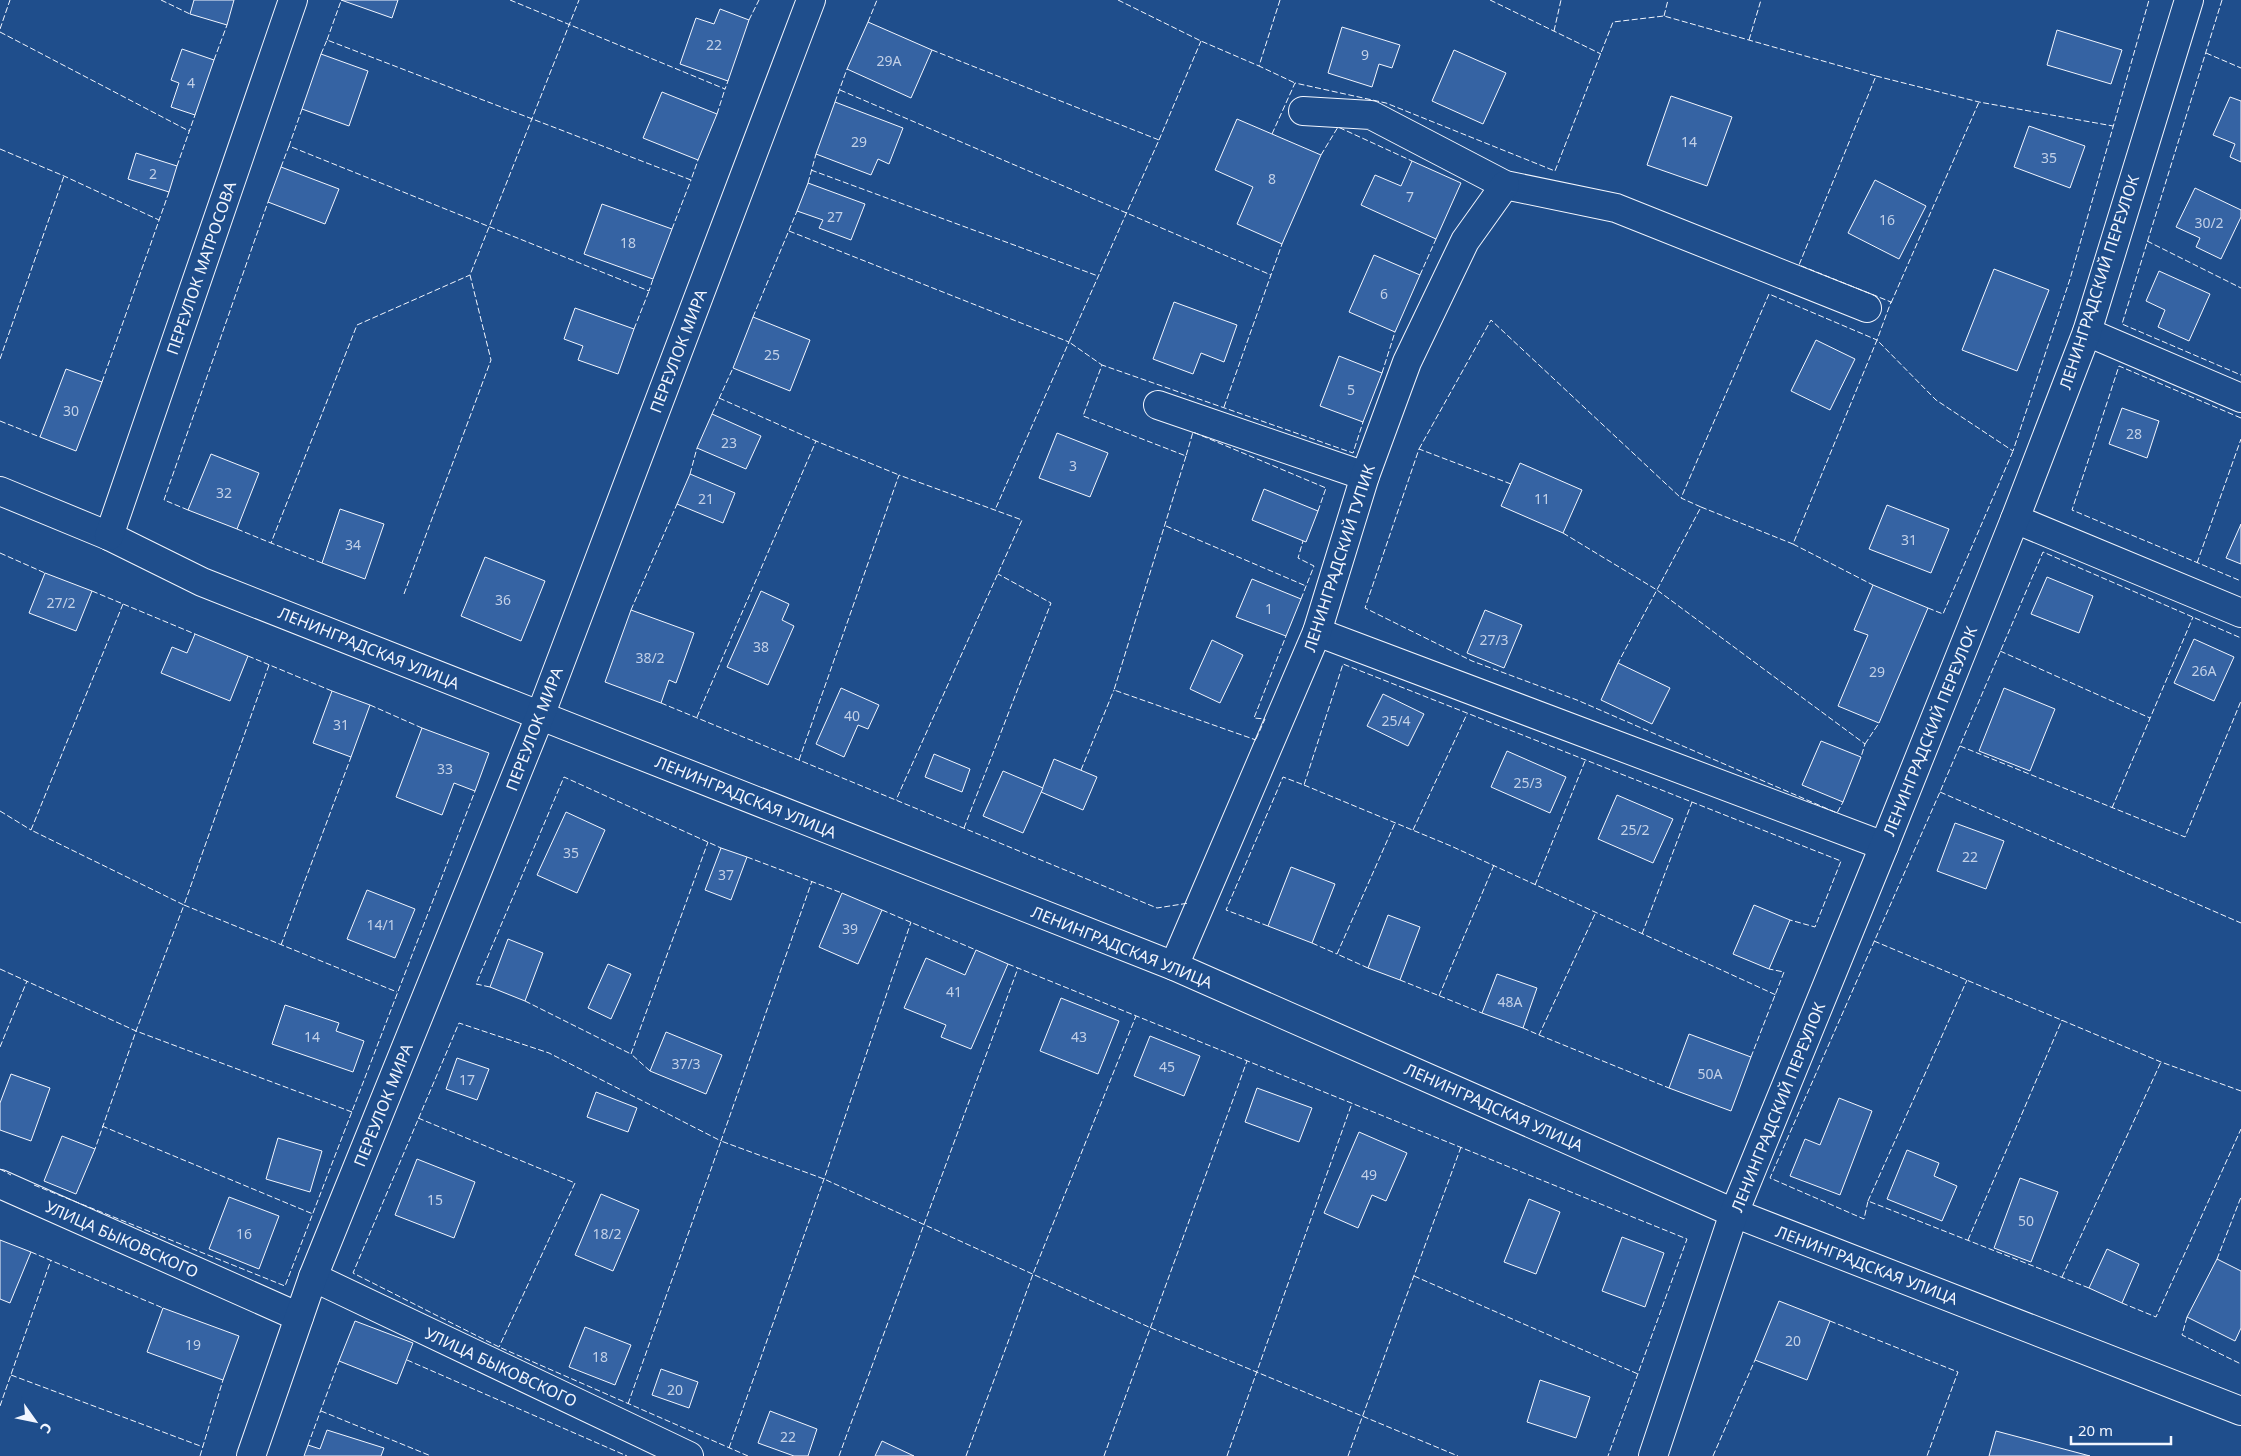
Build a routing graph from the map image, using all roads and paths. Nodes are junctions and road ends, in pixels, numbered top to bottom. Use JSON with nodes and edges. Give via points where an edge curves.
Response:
{"nodes":[{"id":1,"x":293,"y":0,"type":"edge"},
{"id":2,"x":811,"y":0,"type":"edge"},
{"id":3,"x":2189,"y":0,"type":"edge"},
{"id":4,"x":1303,"y":111,"type":"dead end"},
{"id":5,"x":1505,"y":184,"type":"junction"},
{"id":6,"x":1867,"y":308,"type":"dead end"},
{"id":7,"x":2086,"y":332,"type":"junction"},
{"id":8,"x":2241,"y":398,"type":"edge"},
{"id":9,"x":1158,"y":406,"type":"dead end"},
{"id":10,"x":1365,"y":476,"type":"junction"},
{"id":11,"x":0,"y":491,"type":"edge"},
{"id":12,"x":2015,"y":519,"type":"junction"},
{"id":13,"x":109,"y":536,"type":"junction"},
{"id":14,"x":2241,"y":613,"type":"edge"},
{"id":15,"x":1317,"y":632,"type":"junction"},
{"id":16,"x":540,"y":716,"type":"junction"},
{"id":17,"x":1884,"y":846,"type":"junction"},
{"id":18,"x":1174,"y":966,"type":"junction"},
{"id":19,"x":0,"y":1184,"type":"edge"},
{"id":20,"x":1734,"y":1213,"type":"junction"},
{"id":21,"x":313,"y":1277,"type":"junction"},
{"id":22,"x":299,"y":1318,"type":"junction"},
{"id":23,"x":2241,"y":1411,"type":"edge"},
{"id":24,"x":251,"y":1456,"type":"edge"},
{"id":25,"x":689,"y":1456,"type":"edge"},
{"id":26,"x":1653,"y":1456,"type":"edge"}],
"edges":[{"from":1,"to":13,"type":"street","name":"ПЕРЕУЛОК МАТРОСОВА"},
{"from":2,"to":16,"type":"street","name":"ПЕРЕУЛОК МИРА"},
{"from":3,"to":7,"type":"street","name":"ЛЕНИНГРАДСКИЙ ПЕРЕУЛОК"},
{"from":4,"to":5,"type":"street","via":[[1371,115]]},
{"from":5,"to":6,"type":"street","via":[[1616,208]]},
{"from":5,"to":10,"type":"street","name":"ЛЕНИНГРАДСКИЙ ТУПИК","via":[[1465,241],[1407,362]]},
{"from":7,"to":8,"type":"street"},
{"from":7,"to":12,"type":"street","name":"ЛЕНИНГРАДСКИЙ ПЕРЕУЛОК"},
{"from":9,"to":10,"type":"street"},
{"from":10,"to":15,"type":"street","name":"ЛЕНИНГРАДСКИЙ ТУПИК"},
{"from":11,"to":13,"type":"street","name":"ЛЕНИНГРАДСКАЯ УЛИЦА"},
{"from":12,"to":14,"type":"street"},
{"from":12,"to":17,"type":"street","name":"ЛЕНИНГРАДСКИЙ ПЕРЕУЛОК"},
{"from":13,"to":16,"type":"street","name":"ЛЕНИНГРАДСКАЯ УЛИЦА","via":[[202,582]]},
{"from":15,"to":17,"type":"street"},
{"from":15,"to":18,"type":"street","name":"ЛЕНИНГРАДСКИЙ ТУПИК"},
{"from":16,"to":18,"type":"street","name":"ЛЕНИНГРАДСКАЯ УЛИЦА"},
{"from":16,"to":21,"type":"street","name":"ПЕРЕУЛОК МИРА"},
{"from":17,"to":20,"type":"street","name":"ЛЕНИНГРАДСКИЙ ПЕРЕУЛОК"},
{"from":18,"to":20,"type":"street","name":"ЛЕНИНГРАДСКАЯ УЛИЦА"},
{"from":19,"to":22,"type":"street","name":"УЛИЦА БЫКОВСКОГО"},
{"from":20,"to":23,"type":"street","name":"ЛЕНИНГРАДСКАЯ УЛИЦА"},
{"from":20,"to":26,"type":"street","name":"ЛЕНИНГРАДСКИЙ ПЕРЕУЛОК"},
{"from":21,"to":22,"type":"street","name":"ПЕРЕУЛОК МИРА"},
{"from":21,"to":25,"type":"street","name":"УЛИЦА БЫКОВСКОГО"},
{"from":22,"to":24,"type":"street","name":"ПЕРЕУЛОК МИРА"}]}
